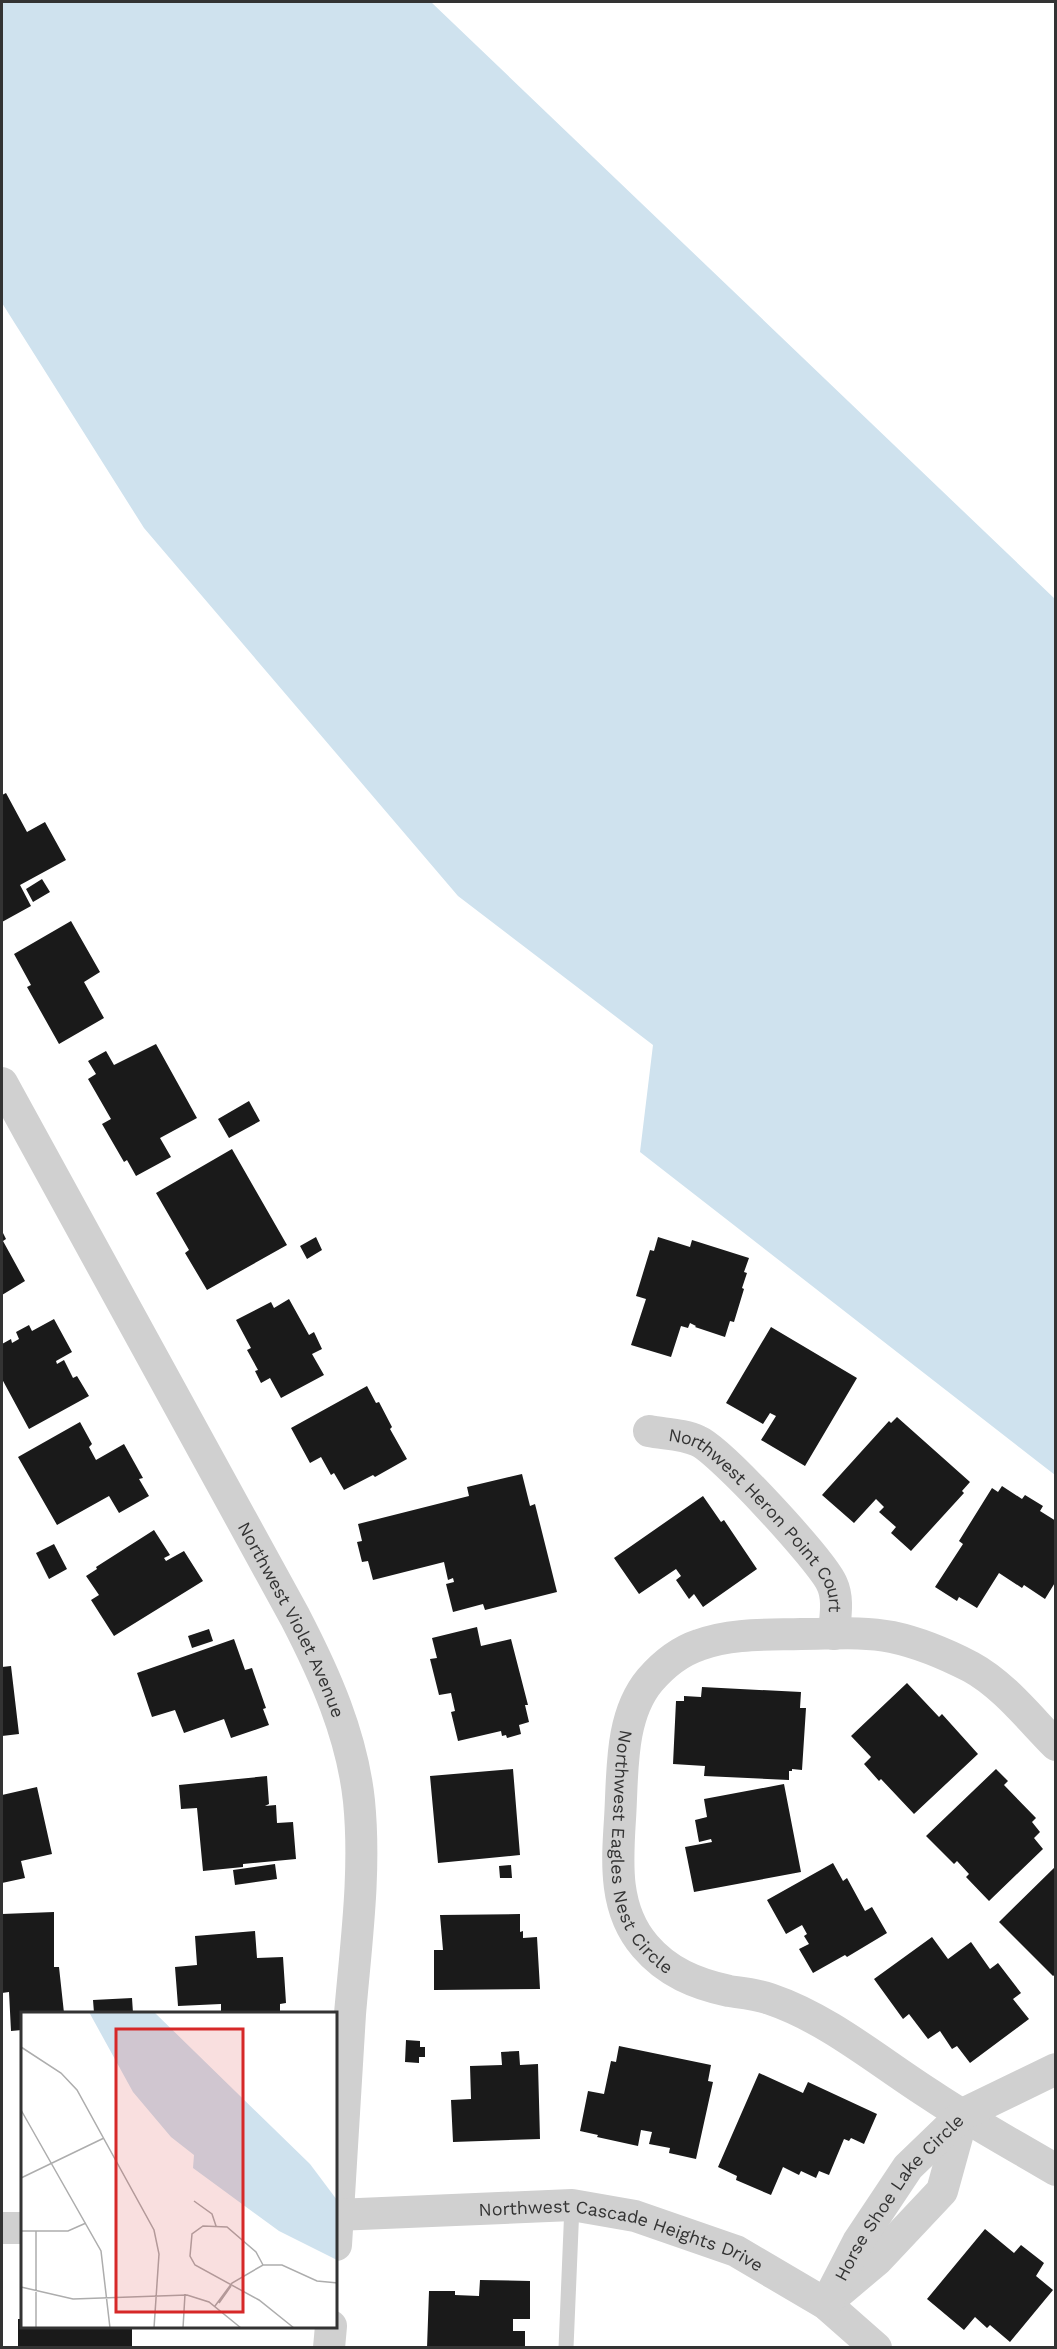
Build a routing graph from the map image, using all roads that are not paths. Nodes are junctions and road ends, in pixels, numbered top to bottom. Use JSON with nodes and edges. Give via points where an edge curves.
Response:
{"nodes":[{"id":1,"x":2,"y":1083,"type":"edge"},
{"id":2,"x":649,"y":1431,"type":"dead end"},
{"id":3,"x":834,"y":1634,"type":"junction"},
{"id":4,"x":1056,"y":1745,"type":"edge"},
{"id":5,"x":1056,"y":2069,"type":"edge"},
{"id":6,"x":963,"y":2114,"type":"junction"},
{"id":7,"x":1056,"y":2170,"type":"edge"},
{"id":8,"x":572,"y":2205,"type":"junction"},
{"id":9,"x":338,"y":2209,"type":"edge"},
{"id":10,"x":338,"y":2225,"type":"edge"},
{"id":11,"x":21,"y":2228,"type":"edge"},
{"id":12,"x":2,"y":2229,"type":"edge"},
{"id":13,"x":826,"y":2304,"type":"junction"},
{"id":14,"x":331,"y":2328,"type":"edge"},
{"id":15,"x":330,"y":2348,"type":"edge"},
{"id":16,"x":566,"y":2348,"type":"edge"},
{"id":17,"x":876,"y":2348,"type":"edge"}],
"edges":[{"from":1,"to":9,"type":"street","name":"Northwest Violet Avenue","via":[[295,1617],[322,1670],[345,1733],[359,1799],[363,1866]]},
{"from":2,"to":3,"type":"street","name":"Northwest Heron Point Court","via":[[698,1440],[716,1451],[800,1541],[832,1583],[836,1600]]},
{"from":3,"to":4,"type":"street","name":"Northwest Eagles Nest Circle","via":[[891,1637],[929,1647],[974,1669],[1001,1689]]},
{"from":3,"to":6,"type":"street","name":"Northwest Eagles Nest Circle","via":[[724,1638],[676,1656],[650,1680],[636,1702],[625,1740],[619,1891],[630,1924],[644,1945],[681,1976],[755,1993],[793,2007]]},
{"from":5,"to":6,"type":"street"},
{"from":6,"to":7,"type":"street","name":"Northwest Eagles Nest Circle"},
{"from":6,"to":13,"type":"street","name":"Horse Shoe Lake Circle","via":[[908,2168],[858,2242]]},
{"from":6,"to":13,"type":"street","name":"Horse Shoe Lake Circle","via":[[942,2191],[877,2260]]},
{"from":8,"to":10,"type":"street","name":"Northwest Cascade Heights Drive"},
{"from":8,"to":13,"type":"street","name":"Northwest Cascade Heights Drive","via":[[635,2216],[736,2251]]},
{"from":8,"to":16,"type":"lane"},
{"from":11,"to":12,"type":"street"},
{"from":13,"to":17,"type":"street","name":"Northwest Cascade Heights Drive"},
{"from":14,"to":15,"type":"street"}]}
